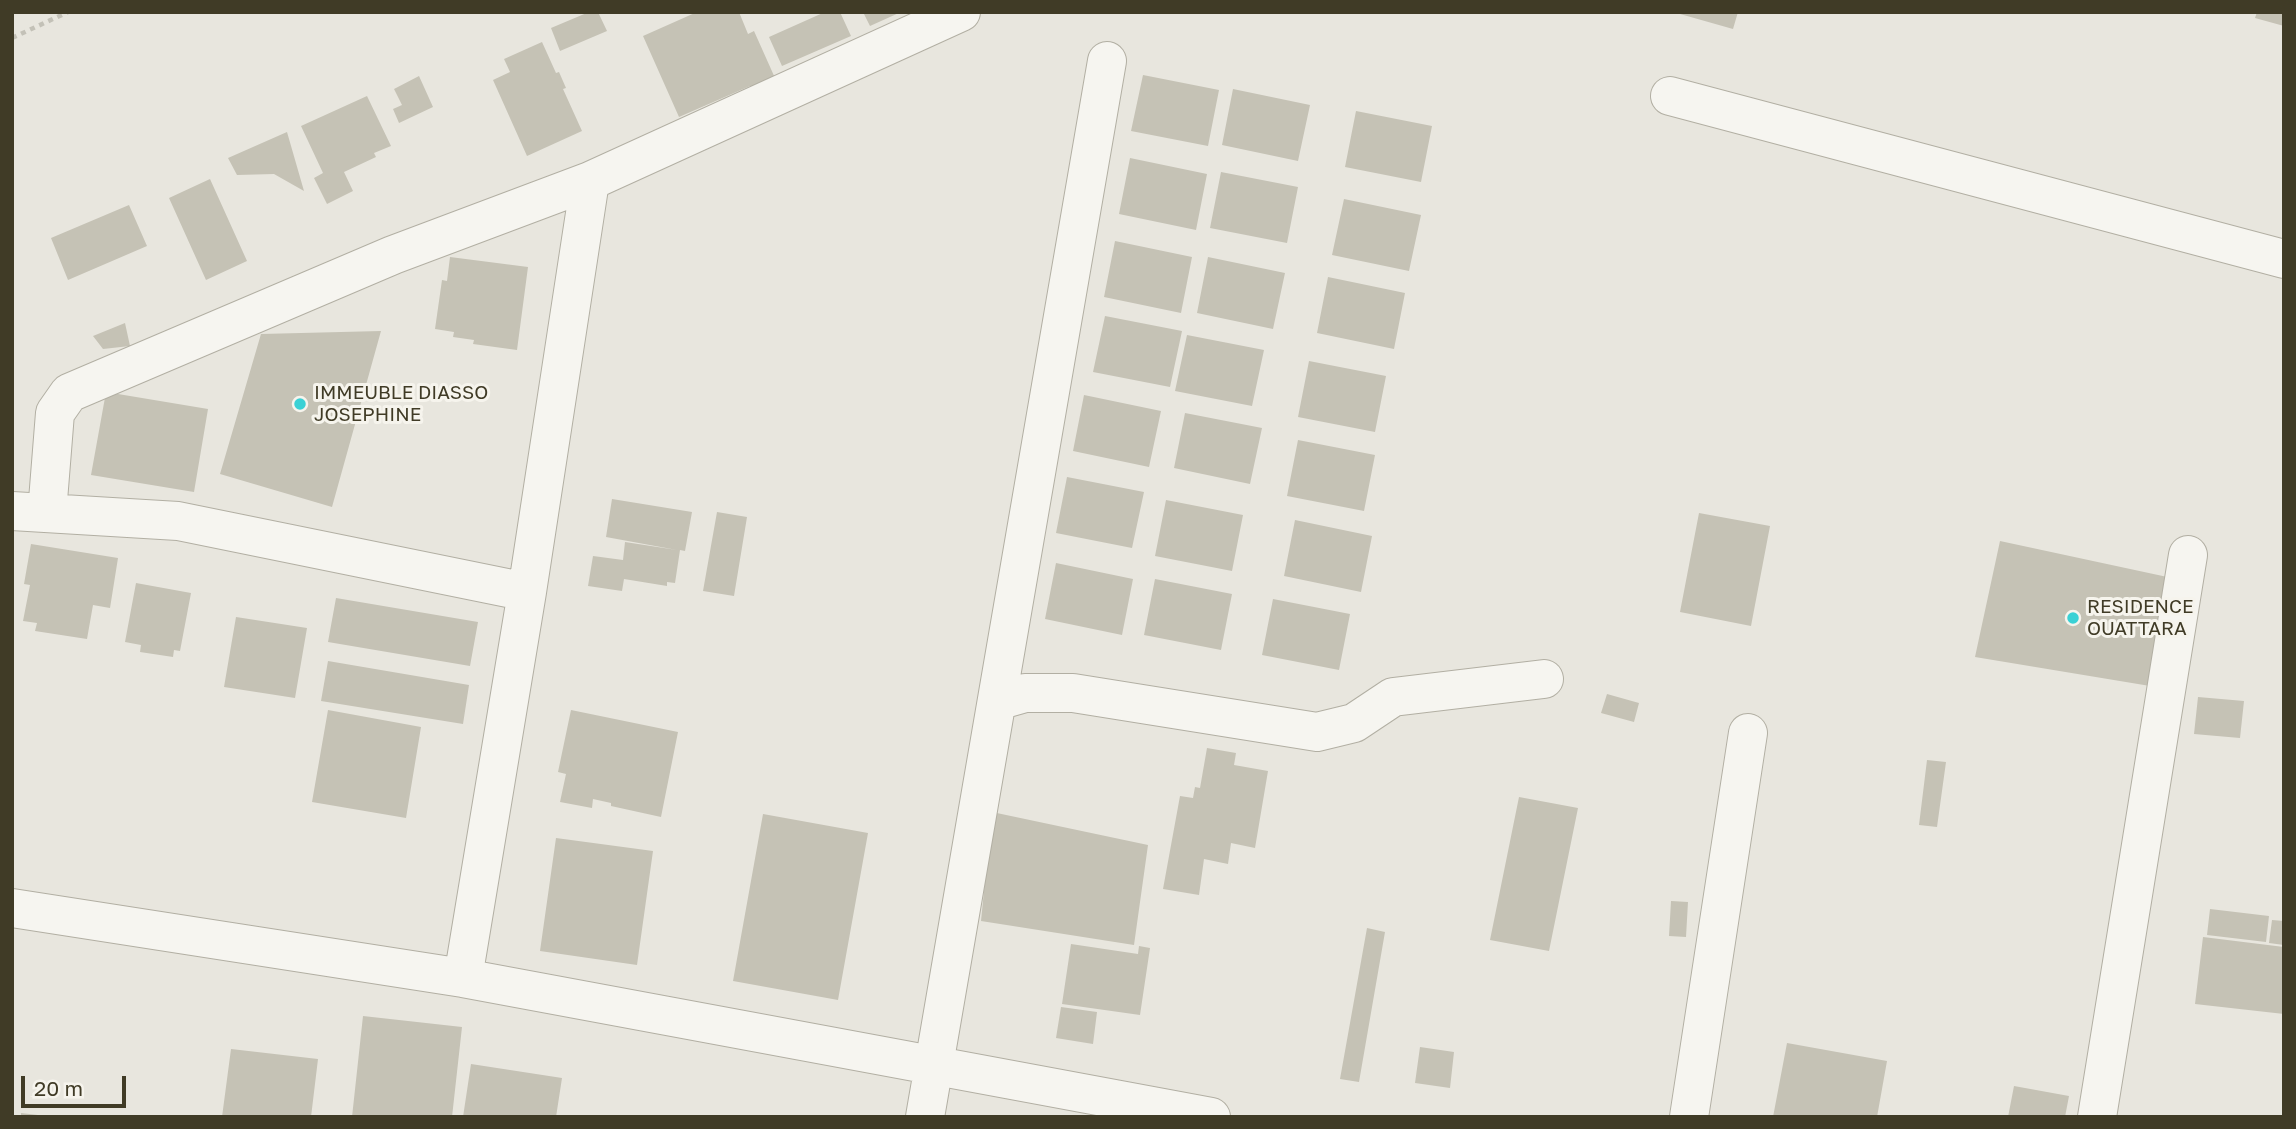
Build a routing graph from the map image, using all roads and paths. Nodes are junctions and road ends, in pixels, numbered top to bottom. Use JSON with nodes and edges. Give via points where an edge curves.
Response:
{"nodes":[{"id":1,"x":67,"y":12,"type":"edge"},
{"id":2,"x":961,"y":12,"type":"edge"},
{"id":3,"x":12,"y":38,"type":"edge"},
{"id":4,"x":1107,"y":61,"type":"dead end"},
{"id":5,"x":1670,"y":96,"type":"dead end"},
{"id":6,"x":590,"y":181,"type":"junction"},
{"id":7,"x":2284,"y":259,"type":"edge"},
{"id":8,"x":30,"y":512,"type":"edge"},
{"id":9,"x":2188,"y":555,"type":"dead end"},
{"id":10,"x":527,"y":592,"type":"junction"},
{"id":11,"x":1544,"y":679,"type":"dead end"},
{"id":12,"x":997,"y":701,"type":"junction"},
{"id":13,"x":1748,"y":733,"type":"dead end"},
{"id":14,"x":12,"y":908,"type":"edge"},
{"id":15,"x":463,"y":978,"type":"junction"},
{"id":16,"x":934,"y":1065,"type":"junction"},
{"id":17,"x":925,"y":1117,"type":"edge"},
{"id":18,"x":1211,"y":1117,"type":"edge"},
{"id":19,"x":1689,"y":1117,"type":"edge"},
{"id":20,"x":2097,"y":1117,"type":"edge"}],
"edges":[{"from":1,"to":3,"type":"path"},
{"from":2,"to":6,"type":"street"},
{"from":4,"to":12,"type":"street"},
{"from":5,"to":7,"type":"street"},
{"from":6,"to":8,"type":"street","via":[[393,256],[69,393],[55,412]]},
{"from":6,"to":10,"type":"street"},
{"from":8,"to":10,"type":"street","via":[[178,521]]},
{"from":9,"to":20,"type":"street"},
{"from":10,"to":15,"type":"street"},
{"from":11,"to":12,"type":"street","via":[[1392,697],[1354,723],[1317,732],[1073,693],[1025,693]]},
{"from":12,"to":16,"type":"street"},
{"from":13,"to":19,"type":"street"},
{"from":14,"to":15,"type":"street"},
{"from":15,"to":16,"type":"street"},
{"from":16,"to":17,"type":"street"},
{"from":16,"to":18,"type":"street"}]}
